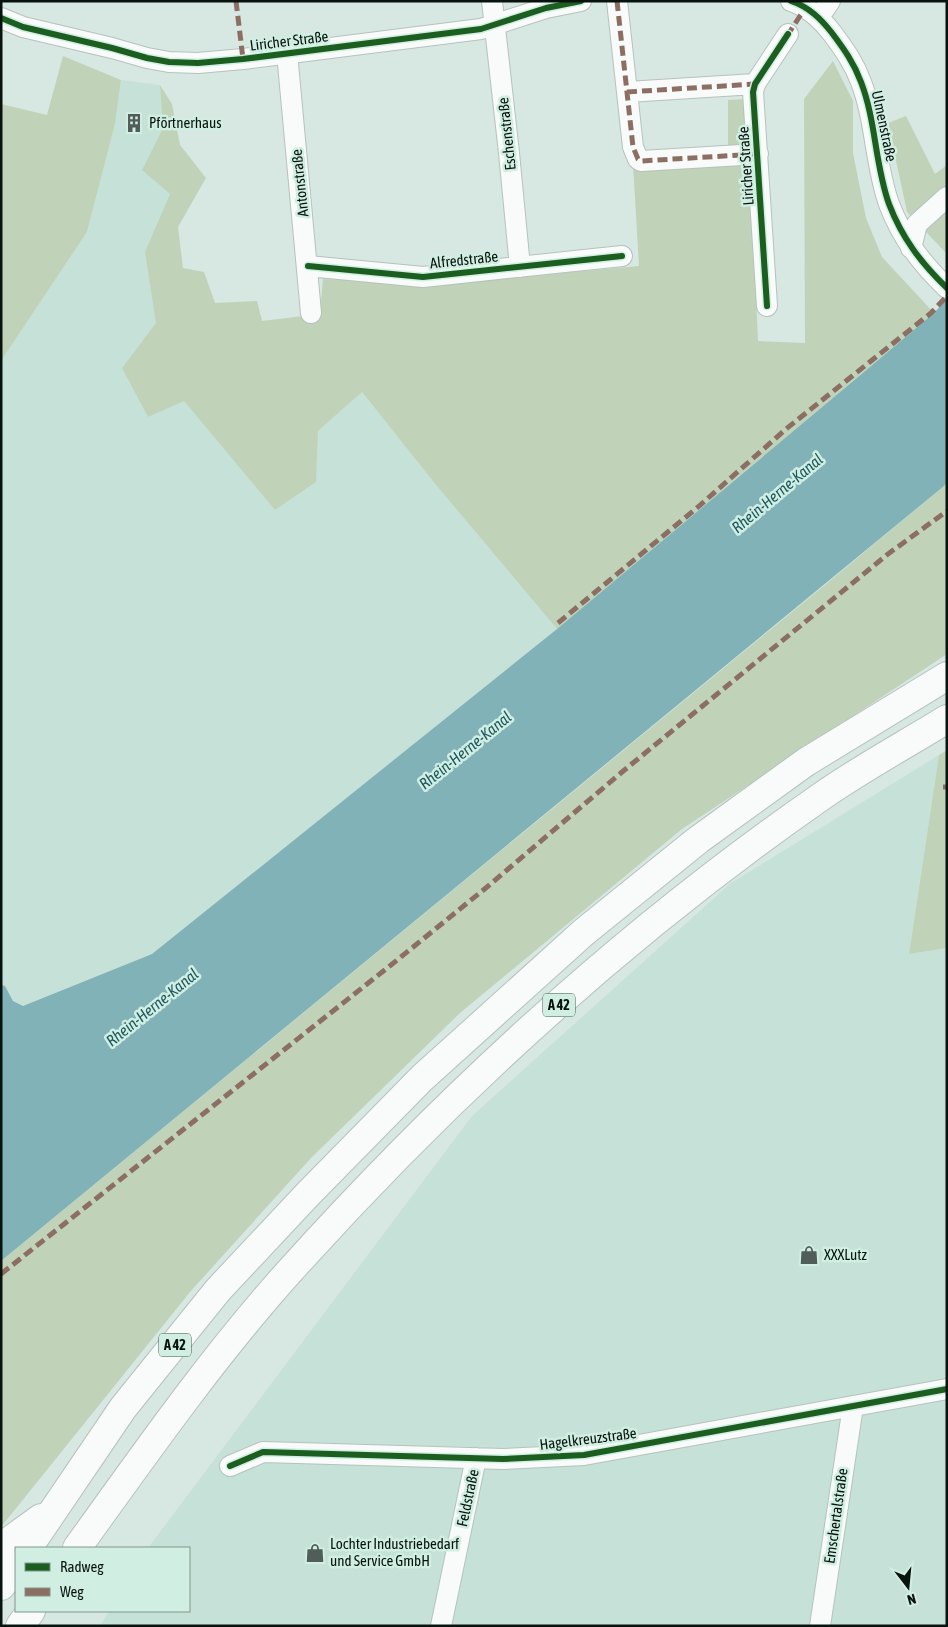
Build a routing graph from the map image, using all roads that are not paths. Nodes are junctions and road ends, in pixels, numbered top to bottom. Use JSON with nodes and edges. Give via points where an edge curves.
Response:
{"nodes":[{"id":1,"x":492,"y":1,"type":"edge"},
{"id":2,"x":581,"y":1,"type":"edge"},
{"id":3,"x":618,"y":1,"type":"edge"},
{"id":4,"x":791,"y":1,"type":"edge"},
{"id":5,"x":824,"y":9,"type":"edge"},
{"id":6,"x":1,"y":18,"type":"edge"},
{"id":7,"x":495,"y":24,"type":"junction"},
{"id":8,"x":788,"y":34,"type":"dead end"},
{"id":9,"x":287,"y":53,"type":"junction"},
{"id":10,"x":755,"y":84,"type":"junction"},
{"id":11,"x":627,"y":92,"type":"junction"},
{"id":12,"x":758,"y":154,"type":"junction"},
{"id":13,"x":947,"y":197,"type":"edge"},
{"id":14,"x":910,"y":248,"type":"junction"},
{"id":15,"x":622,"y":256,"type":"dead end"},
{"id":16,"x":308,"y":266,"type":"junction"},
{"id":17,"x":520,"y":267,"type":"junction"},
{"id":18,"x":947,"y":288,"type":"edge"},
{"id":19,"x":767,"y":306,"type":"dead end"},
{"id":20,"x":311,"y":313,"type":"dead end"},
{"id":21,"x":947,"y":676,"type":"edge"},
{"id":22,"x":947,"y":719,"type":"edge"},
{"id":23,"x":947,"y":1389,"type":"edge"},
{"id":24,"x":853,"y":1406,"type":"junction"},
{"id":25,"x":476,"y":1458,"type":"junction"},
{"id":26,"x":230,"y":1466,"type":"dead end"},
{"id":27,"x":56,"y":1507,"type":"junction"},
{"id":28,"x":1,"y":1547,"type":"edge"},
{"id":29,"x":29,"y":1547,"type":"edge"},
{"id":30,"x":78,"y":1547,"type":"edge"},
{"id":31,"x":15,"y":1566,"type":"edge"},
{"id":32,"x":1,"y":1586,"type":"edge"},
{"id":33,"x":30,"y":1612,"type":"edge"},
{"id":34,"x":49,"y":1612,"type":"edge"},
{"id":35,"x":20,"y":1626,"type":"edge"},
{"id":36,"x":40,"y":1626,"type":"edge"},
{"id":37,"x":441,"y":1626,"type":"edge"},
{"id":38,"x":820,"y":1626,"type":"edge"}],
"edges":[{"from":1,"to":7,"type":"street","name":"Eschenstraße"},
{"from":2,"to":7,"type":"street","name":"Liricher Straße"},
{"from":3,"to":11,"type":"street","name":"Liricher Straße"},
{"from":4,"to":5,"type":"street"},
{"from":5,"to":14,"type":"street","name":"Ulmenstraße","via":[[862,84],[884,190]]},
{"from":6,"to":9,"type":"street","name":"Liricher Straße","via":[[23,27],[169,62],[198,63]]},
{"from":7,"to":9,"type":"street","name":"Liricher Straße","via":[[464,32]]},
{"from":7,"to":17,"type":"street","name":"Eschenstraße"},
{"from":8,"to":10,"type":"street"},
{"from":9,"to":16,"type":"street","name":"Antonstraße"},
{"from":10,"to":11,"type":"street"},
{"from":10,"to":12,"type":"street","name":"Liricher Straße"},
{"from":11,"to":12,"type":"street","name":"Liricher Straße","via":[[633,147],[641,160]]},
{"from":12,"to":19,"type":"street","name":"Liricher Straße"},
{"from":13,"to":14,"type":"street","via":[[917,224]]},
{"from":14,"to":18,"type":"street","name":"Ulmenstraße"},
{"from":15,"to":17,"type":"street","name":"Alfredstraße"},
{"from":16,"to":17,"type":"street","name":"Alfredstraße","via":[[423,277]]},
{"from":16,"to":20,"type":"street","name":"Antonstraße"},
{"from":21,"to":27,"type":"highway","number":"A 42","via":[[806,762],[698,840],[584,932],[422,1078],[218,1290],[124,1408]]},
{"from":22,"to":30,"type":"highway","number":"A 42","via":[[825,794],[720,870],[604,966],[457,1096],[287,1274],[224,1351]]},
{"from":23,"to":24,"type":"street","name":"Hagelkreuzstraße"},
{"from":24,"to":25,"type":"street","name":"Hagelkreuzstraße","via":[[601,1453],[556,1458]]},
{"from":24,"to":38,"type":"street","name":"Emschertalstraße"},
{"from":25,"to":26,"type":"street","name":"Hagelkreuzstraße","via":[[263,1452]]},
{"from":25,"to":37,"type":"street","name":"Feldstraße"},
{"from":27,"to":28,"type":"highway"},
{"from":27,"to":29,"type":"highway","number":"A 42"},
{"from":31,"to":32,"type":"highway"},
{"from":33,"to":35,"type":"highway"},
{"from":34,"to":36,"type":"highway"}]}
